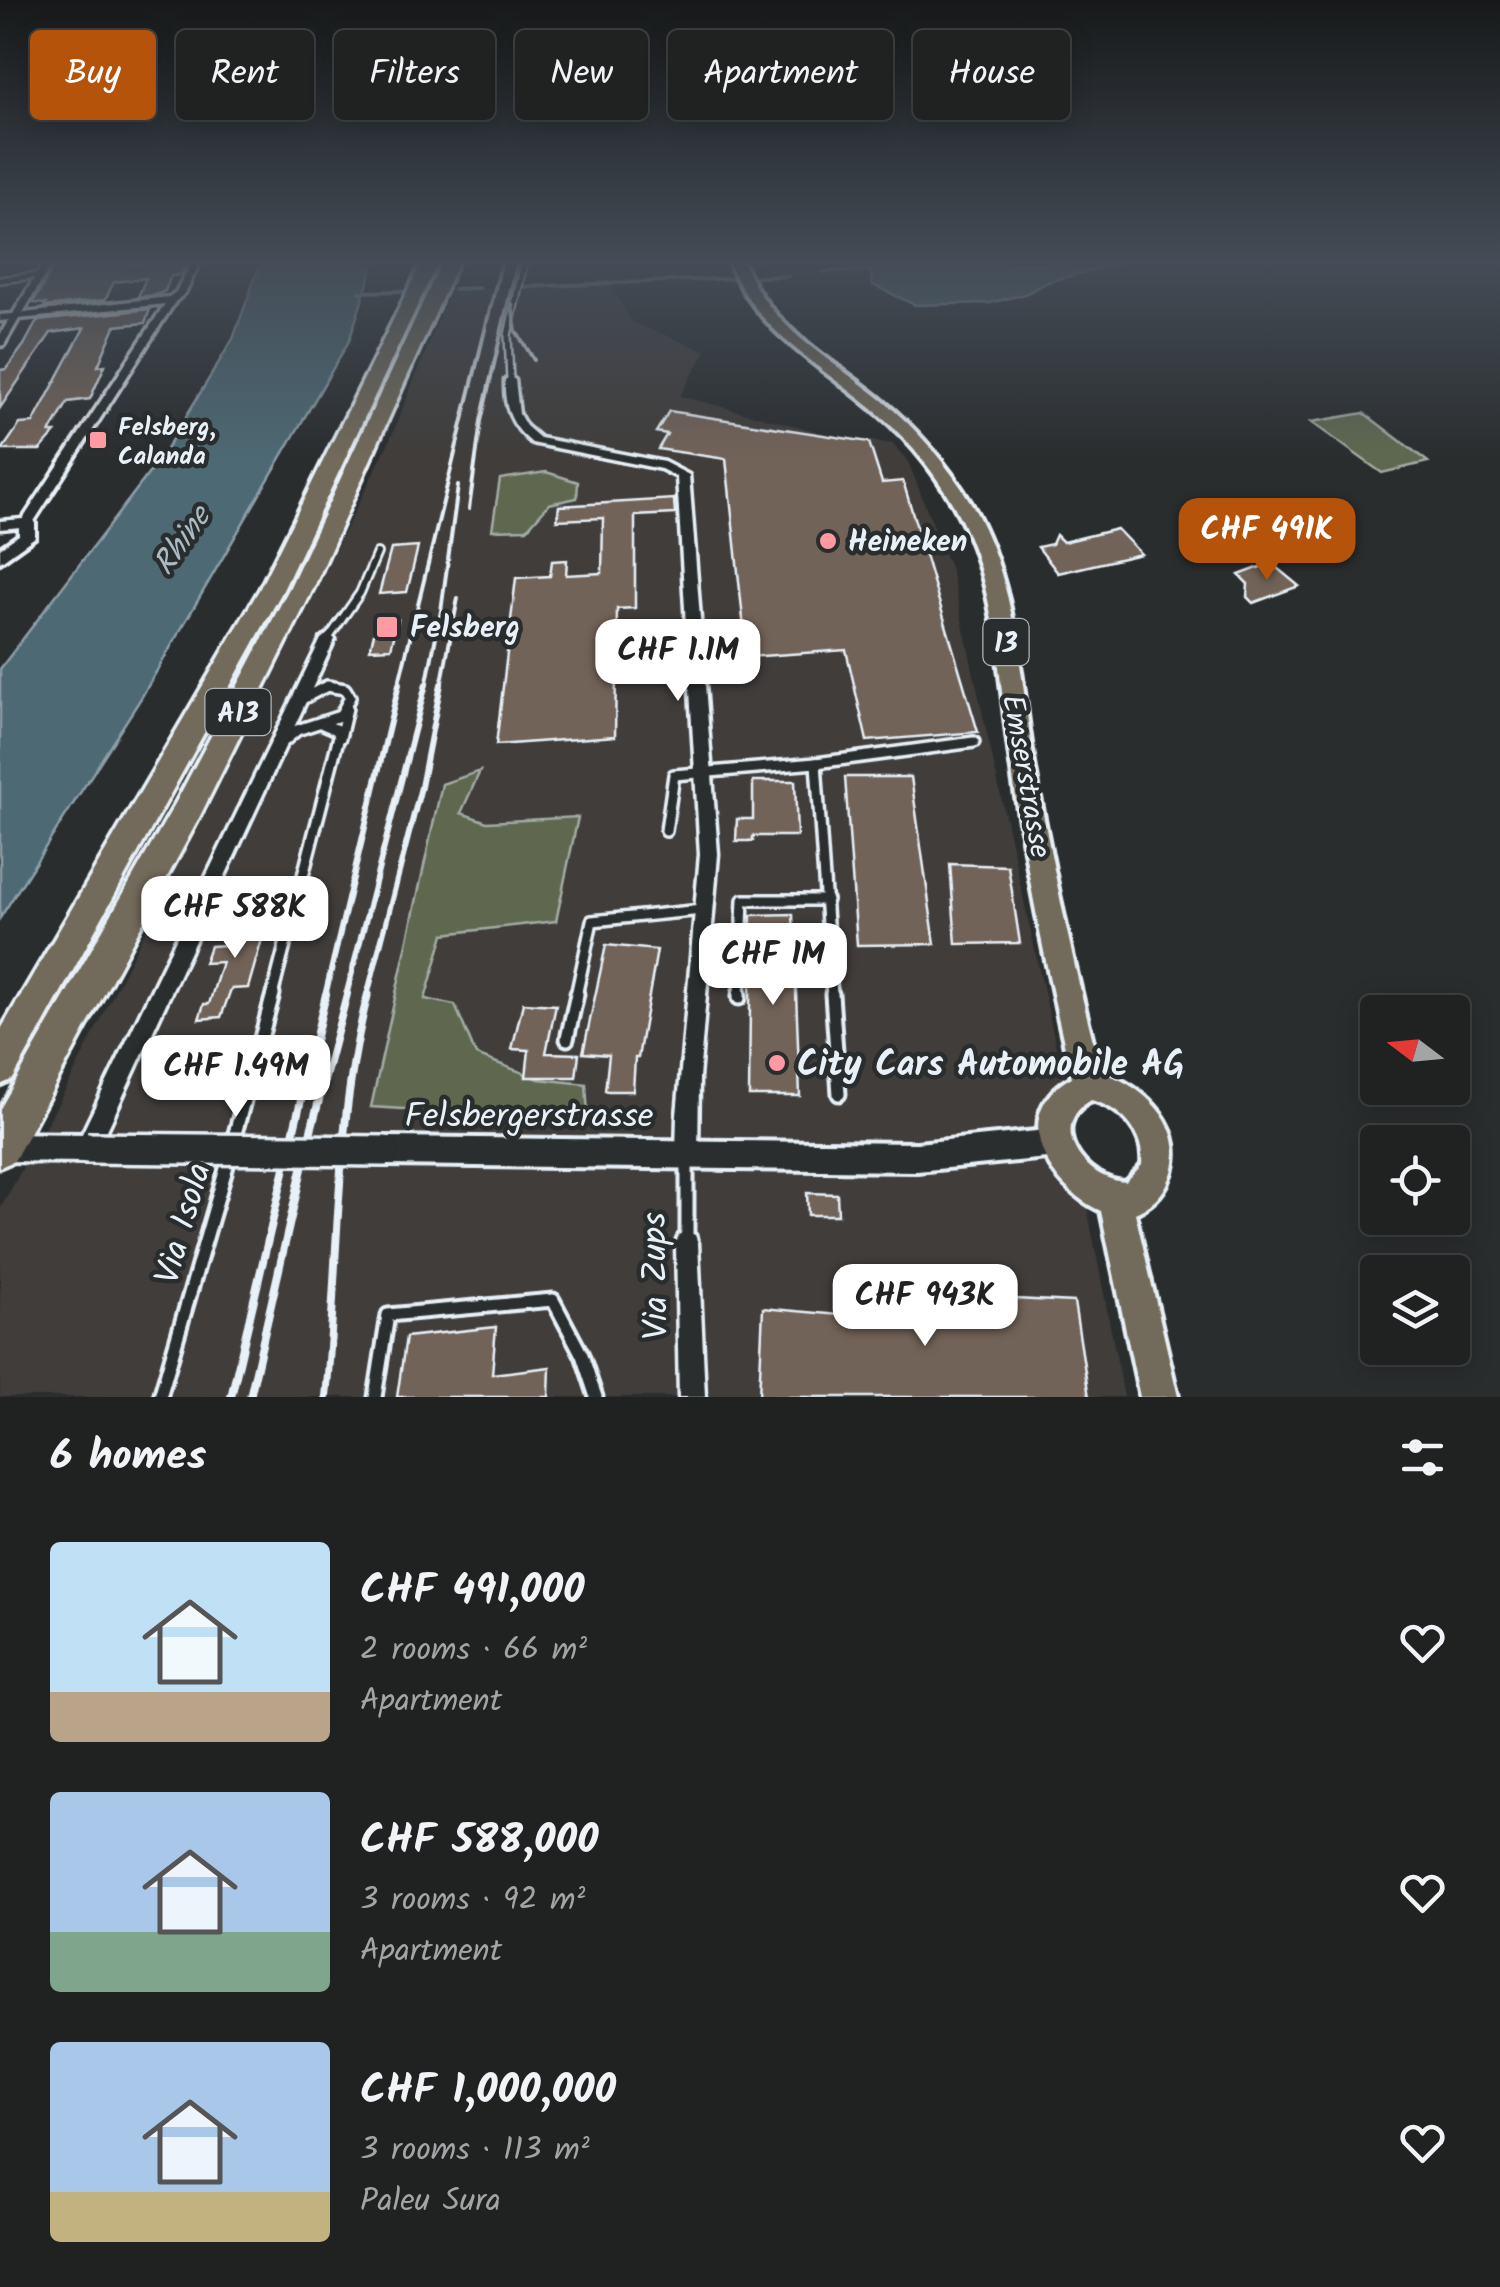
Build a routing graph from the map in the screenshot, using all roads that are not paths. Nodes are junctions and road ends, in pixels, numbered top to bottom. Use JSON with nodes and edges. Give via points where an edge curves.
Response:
{"nodes":[{"id":1,"x":153,"y":329,"type":"edge"},
{"id":2,"x":397,"y":329,"type":"edge"},
{"id":3,"x":419,"y":329,"type":"edge"},
{"id":4,"x":509,"y":329,"type":"edge"},
{"id":5,"x":781,"y":329,"type":"edge"},
{"id":6,"x":510,"y":380,"type":"joint"},
{"id":7,"x":27,"y":523,"type":"junction"},
{"id":8,"x":0,"y":525,"type":"edge"},
{"id":9,"x":377,"y":554,"type":"dead end"},
{"id":10,"x":0,"y":556,"type":"edge"},
{"id":11,"x":328,"y":639,"type":"joint"},
{"id":12,"x":349,"y":703,"type":"junction"},
{"id":13,"x":294,"y":709,"type":"junction"},
{"id":14,"x":323,"y":724,"type":"junction"},
{"id":15,"x":339,"y":742,"type":"junction"},
{"id":16,"x":974,"y":742,"type":"dead end"},
{"id":17,"x":272,"y":755,"type":"junction"},
{"id":18,"x":816,"y":763,"type":"junction"},
{"id":19,"x":704,"y":771,"type":"junction"},
{"id":20,"x":666,"y":831,"type":"dead end"},
{"id":21,"x":827,"y":900,"type":"junction"},
{"id":22,"x":707,"y":909,"type":"junction"},
{"id":23,"x":739,"y":998,"type":"dead end"},
{"id":24,"x":567,"y":1039,"type":"dead end"},
{"id":25,"x":0,"y":1066,"type":"edge"},
{"id":26,"x":1089,"y":1084,"type":"junction"},
{"id":27,"x":839,"y":1094,"type":"dead end"},
{"id":28,"x":1056,"y":1143,"type":"junction"},
{"id":29,"x":0,"y":1147,"type":"edge"},
{"id":30,"x":86,"y":1148,"type":"junction"},
{"id":31,"x":687,"y":1153,"type":"junction"},
{"id":32,"x":1115,"y":1198,"type":"junction"},
{"id":33,"x":688,"y":1243,"type":"joint"},
{"id":34,"x":160,"y":1397,"type":"edge"},
{"id":35,"x":375,"y":1397,"type":"edge"},
{"id":36,"x":596,"y":1397,"type":"edge"},
{"id":37,"x":692,"y":1397,"type":"edge"},
{"id":38,"x":1159,"y":1397,"type":"edge"}],
"edges":[{"from":1,"to":7,"type":"street"},
{"from":2,"to":25,"type":"highway","number":"A13","via":[[271,590]]},
{"from":3,"to":29,"type":"highway","number":"A13","via":[[302,587],[187,811]]},
{"from":4,"to":6,"type":"lane"},
{"from":5,"to":26,"type":"main road","name":"Emserstrasse","number":"13","via":[[922,447],[962,502],[984,549],[1001,605],[1065,993]]},
{"from":6,"to":19,"type":"street","via":[[515,418],[536,441],[683,475]]},
{"from":7,"to":8,"type":"street"},
{"from":7,"to":10,"type":"street","via":[[27,537]]},
{"from":9,"to":11,"type":"lane"},
{"from":11,"to":13,"type":"street"},
{"from":12,"to":13,"type":"lane","via":[[346,689],[327,686]]},
{"from":12,"to":14,"type":"lane"},
{"from":12,"to":15,"type":"lane","name":"Via Isola"},
{"from":13,"to":17,"type":"street"},
{"from":14,"to":15,"type":"lane","via":[[337,730]]},
{"from":14,"to":17,"type":"lane","via":[[297,730]]},
{"from":15,"to":34,"type":"lane","name":"Via Isola"},
{"from":16,"to":18,"type":"lane"},
{"from":17,"to":30,"type":"street"},
{"from":18,"to":19,"type":"lane"},
{"from":18,"to":21,"type":"lane"},
{"from":19,"to":20,"type":"lane","via":[[674,774]]},
{"from":19,"to":22,"type":"street"},
{"from":21,"to":23,"type":"lane","via":[[743,900]]},
{"from":21,"to":27,"type":"lane"},
{"from":22,"to":24,"type":"lane","via":[[592,921]]},
{"from":22,"to":31,"type":"street","via":[[686,1092]]},
{"from":26,"to":28,"type":"main road","via":[[1064,1097],[1056,1110]]},
{"from":26,"to":32,"type":"main road","via":[[1122,1093],[1156,1140],[1159,1158],[1146,1189]]},
{"from":28,"to":31,"type":"street","name":"Felsbergerstrasse","via":[[917,1157]]},
{"from":28,"to":32,"type":"main road","via":[[1085,1186]]},
{"from":29,"to":30,"type":"street","name":"Felsbergerstrasse"},
{"from":30,"to":31,"type":"street","name":"Felsbergerstrasse","bridge":true},
{"from":31,"to":33,"type":"lane","name":"Via Zups"},
{"from":32,"to":38,"type":"main road"},
{"from":33,"to":37,"type":"street","name":"Via Zups"},
{"from":35,"to":36,"type":"lane","via":[[388,1315],[553,1300]]}]}
